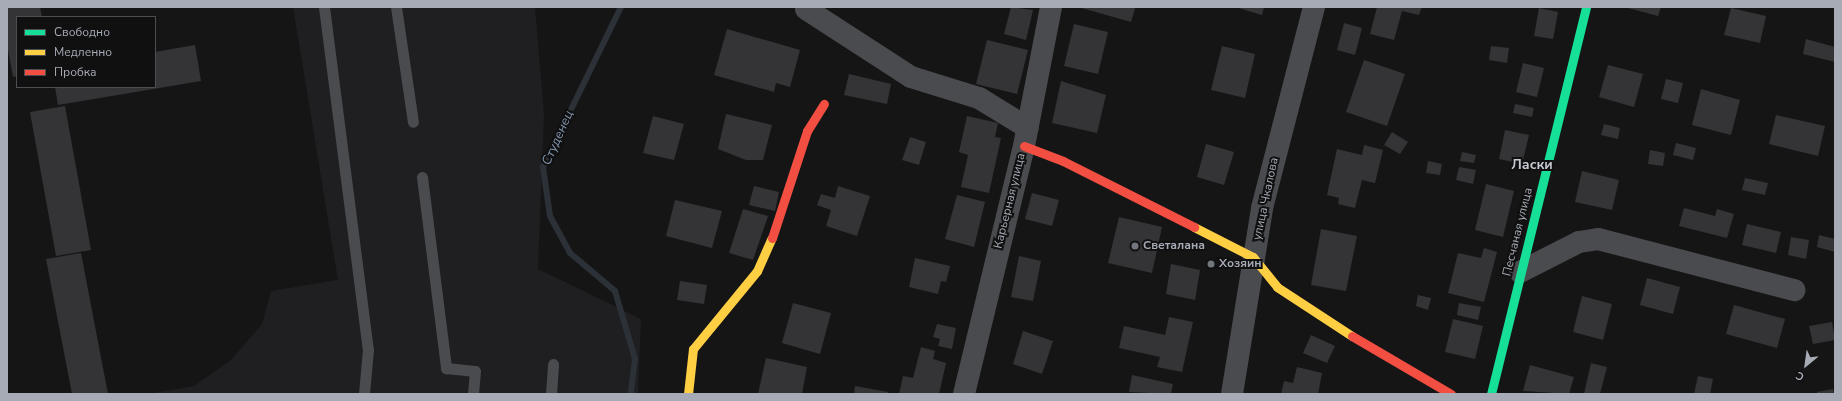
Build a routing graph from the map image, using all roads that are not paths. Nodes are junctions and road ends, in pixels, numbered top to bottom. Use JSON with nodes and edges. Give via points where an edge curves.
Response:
{"nodes":[{"id":1,"x":324,"y":7,"type":"edge"},
{"id":2,"x":396,"y":7,"type":"edge"},
{"id":3,"x":1051,"y":7,"type":"edge"},
{"id":4,"x":1314,"y":7,"type":"edge"},
{"id":5,"x":1586,"y":7,"type":"edge"},
{"id":6,"x":806,"y":9,"type":"dead end"},
{"id":7,"x":824,"y":104,"type":"dead end"},
{"id":8,"x":413,"y":122,"type":"dead end"},
{"id":9,"x":1026,"y":137,"type":"junction"},
{"id":10,"x":422,"y":177,"type":"dead end"},
{"id":11,"x":1253,"y":257,"type":"junction"},
{"id":12,"x":1520,"y":272,"type":"junction"},
{"id":13,"x":1794,"y":290,"type":"dead end"},
{"id":14,"x":553,"y":364,"type":"dead end"},
{"id":15,"x":364,"y":394,"type":"edge"},
{"id":16,"x":474,"y":394,"type":"edge"},
{"id":17,"x":551,"y":394,"type":"edge"},
{"id":18,"x":688,"y":394,"type":"edge"},
{"id":19,"x":964,"y":394,"type":"edge"},
{"id":20,"x":1232,"y":394,"type":"edge"},
{"id":21,"x":1451,"y":394,"type":"edge"},
{"id":22,"x":1491,"y":394,"type":"edge"}],
"edges":[{"from":1,"to":15,"type":"lane","via":[[368,349]]},
{"from":2,"to":8,"type":"lane"},
{"from":3,"to":9,"type":"street","name":"Карьерная улица"},
{"from":4,"to":11,"type":"street","name":"улица Чкалова","via":[[1276,150]]},
{"from":5,"to":12,"type":"street","name":"Песчаная улица"},
{"from":6,"to":9,"type":"street","via":[[911,77],[979,98]]},
{"from":7,"to":18,"type":"street","via":[[806,131],[775,232],[757,271],[693,349]]},
{"from":9,"to":11,"type":"street","via":[[1063,161]]},
{"from":9,"to":19,"type":"street","name":"Карьерная улица"},
{"from":10,"to":16,"type":"lane","via":[[446,368],[475,371]]},
{"from":11,"to":20,"type":"street","name":"улица Чкалова"},
{"from":11,"to":21,"type":"street","via":[[1277,287],[1308,310]]},
{"from":12,"to":13,"type":"street","via":[[1579,242],[1598,238]]},
{"from":12,"to":22,"type":"street","name":"Песчаная улица","via":[[1502,359]]},
{"from":14,"to":17,"type":"lane"}]}
